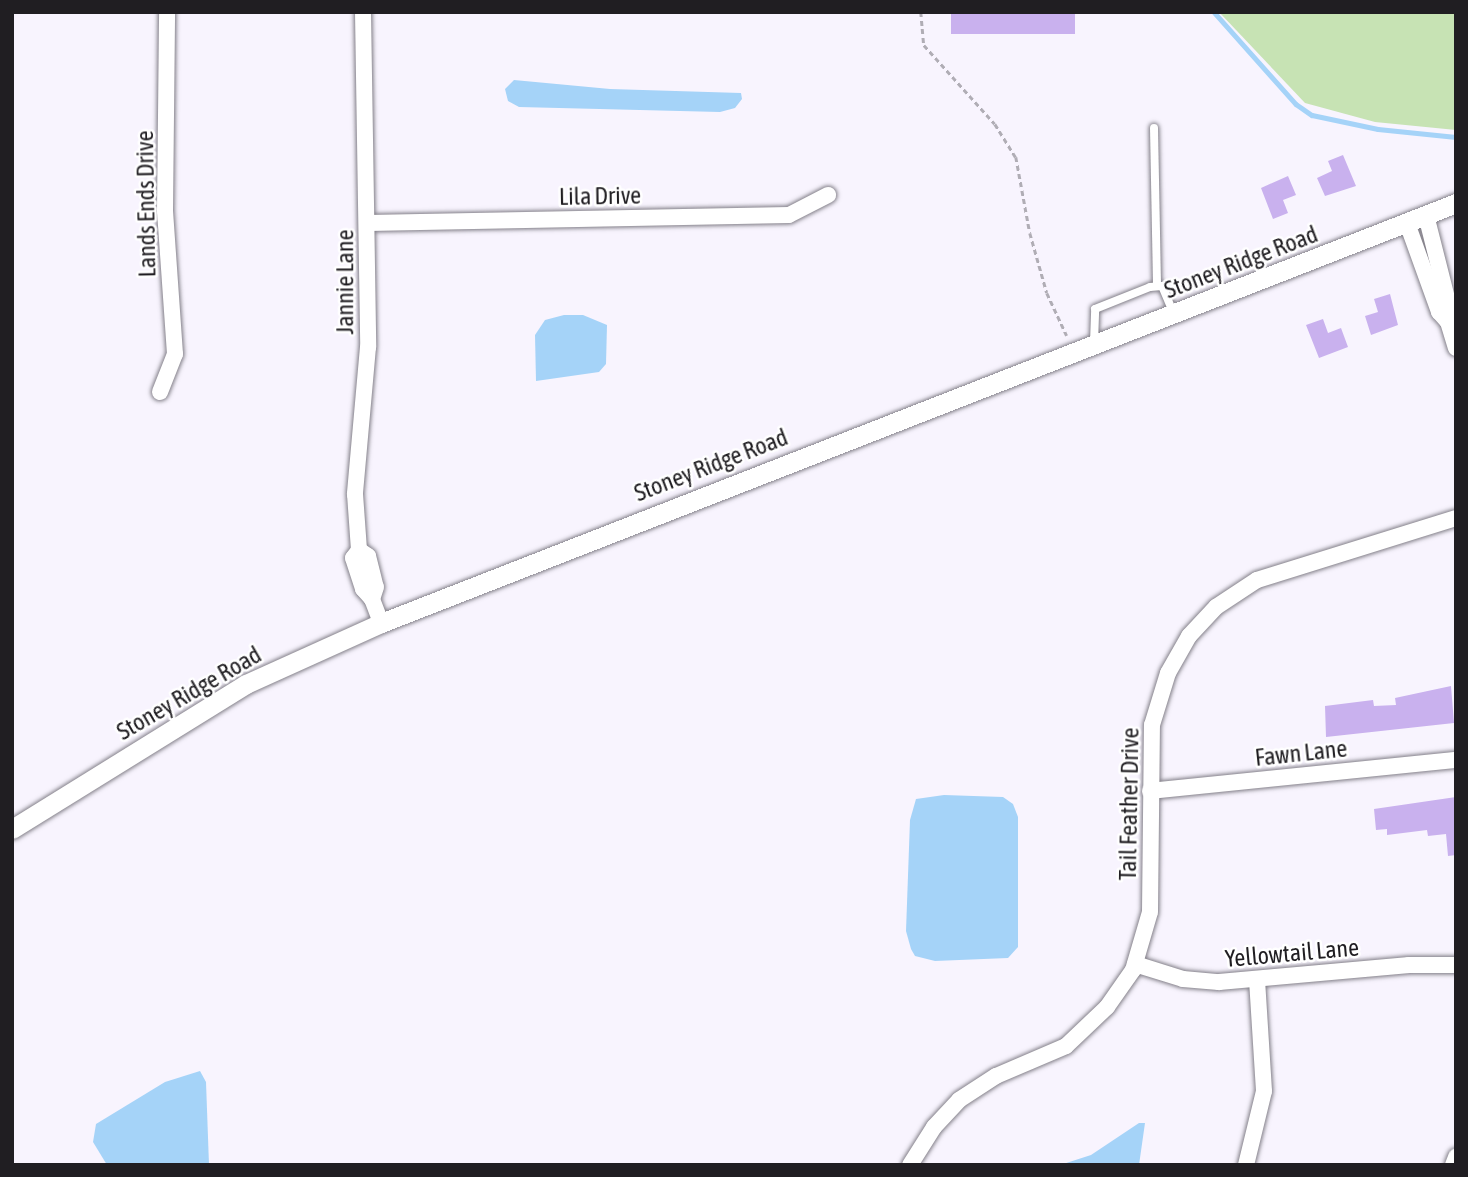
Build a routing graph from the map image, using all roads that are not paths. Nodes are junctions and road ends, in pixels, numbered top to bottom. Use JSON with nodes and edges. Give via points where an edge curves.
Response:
{"nodes":[{"id":1,"x":167,"y":12,"type":"edge"},
{"id":2,"x":363,"y":12,"type":"edge"},
{"id":3,"x":1154,"y":128,"type":"dead end"},
{"id":4,"x":828,"y":195,"type":"dead end"},
{"id":5,"x":1456,"y":203,"type":"edge"},
{"id":6,"x":1426,"y":215,"type":"junction"},
{"id":7,"x":368,"y":223,"type":"junction"},
{"id":8,"x":1407,"y":223,"type":"junction"},
{"id":9,"x":1157,"y":284,"type":"junction"},
{"id":10,"x":1174,"y":314,"type":"junction"},
{"id":11,"x":1448,"y":322,"type":"junction"},
{"id":12,"x":1085,"y":347,"type":"junction"},
{"id":13,"x":1456,"y":348,"type":"edge"},
{"id":14,"x":160,"y":392,"type":"dead end"},
{"id":15,"x":1456,"y":518,"type":"edge"},
{"id":16,"x":381,"y":623,"type":"junction"},
{"id":17,"x":1456,"y":760,"type":"edge"},
{"id":18,"x":1150,"y":791,"type":"junction"},
{"id":19,"x":12,"y":829,"type":"edge"},
{"id":20,"x":1135,"y":964,"type":"junction"},
{"id":21,"x":1456,"y":965,"type":"edge"},
{"id":22,"x":1257,"y":981,"type":"junction"},
{"id":23,"x":1456,"y":1157,"type":"edge"},
{"id":24,"x":910,"y":1165,"type":"edge"},
{"id":25,"x":1245,"y":1165,"type":"edge"},
{"id":26,"x":1453,"y":1165,"type":"edge"}],
"edges":[{"from":1,"to":14,"type":"street","name":"Lands Ends Drive","via":[[165,211],[176,354]]},
{"from":2,"to":7,"type":"street","name":"Jannie Lane"},
{"from":3,"to":9,"type":"lane"},
{"from":4,"to":7,"type":"street","name":"Lila Drive","via":[[789,215]]},
{"from":5,"to":6,"type":"street","name":"Stoney Ridge Road"},
{"from":6,"to":8,"type":"street","name":"Stoney Ridge Road"},
{"from":6,"to":11,"type":"street","via":[[1450,310]]},
{"from":7,"to":16,"type":"street","name":"Jannie Lane","via":[[367,368],[355,494],[359,550],[368,556],[376,587],[372,599]]},
{"from":8,"to":10,"type":"street","name":"Stoney Ridge Road"},
{"from":8,"to":11,"type":"street","via":[[1439,312]]},
{"from":9,"to":10,"type":"lane"},
{"from":9,"to":12,"type":"lane","via":[[1095,309]]},
{"from":10,"to":12,"type":"street","name":"Stoney Ridge Road"},
{"from":11,"to":13,"type":"street"},
{"from":12,"to":16,"type":"street","name":"Stoney Ridge Road"},
{"from":15,"to":18,"type":"street","name":"Tail Feather Drive","via":[[1267,576],[1216,607],[1181,648],[1163,687],[1150,734]]},
{"from":16,"to":19,"type":"street","name":"Stoney Ridge Road","via":[[246,684]]},
{"from":17,"to":18,"type":"street","name":"Fawn Lane"},
{"from":18,"to":20,"type":"street","name":"Tail Feather Drive","via":[[1150,912]]},
{"from":20,"to":22,"type":"street","name":"Yellowtail Lane","via":[[1193,981]]},
{"from":20,"to":24,"type":"street","name":"Tail Feather Drive","via":[[1119,993],[1078,1037],[1053,1054],[987,1080],[959,1100],[934,1127]]},
{"from":21,"to":22,"type":"street","name":"Yellowtail Lane","via":[[1409,965]]},
{"from":22,"to":25,"type":"street","via":[[1264,1091]]},
{"from":23,"to":26,"type":"street"}]}
